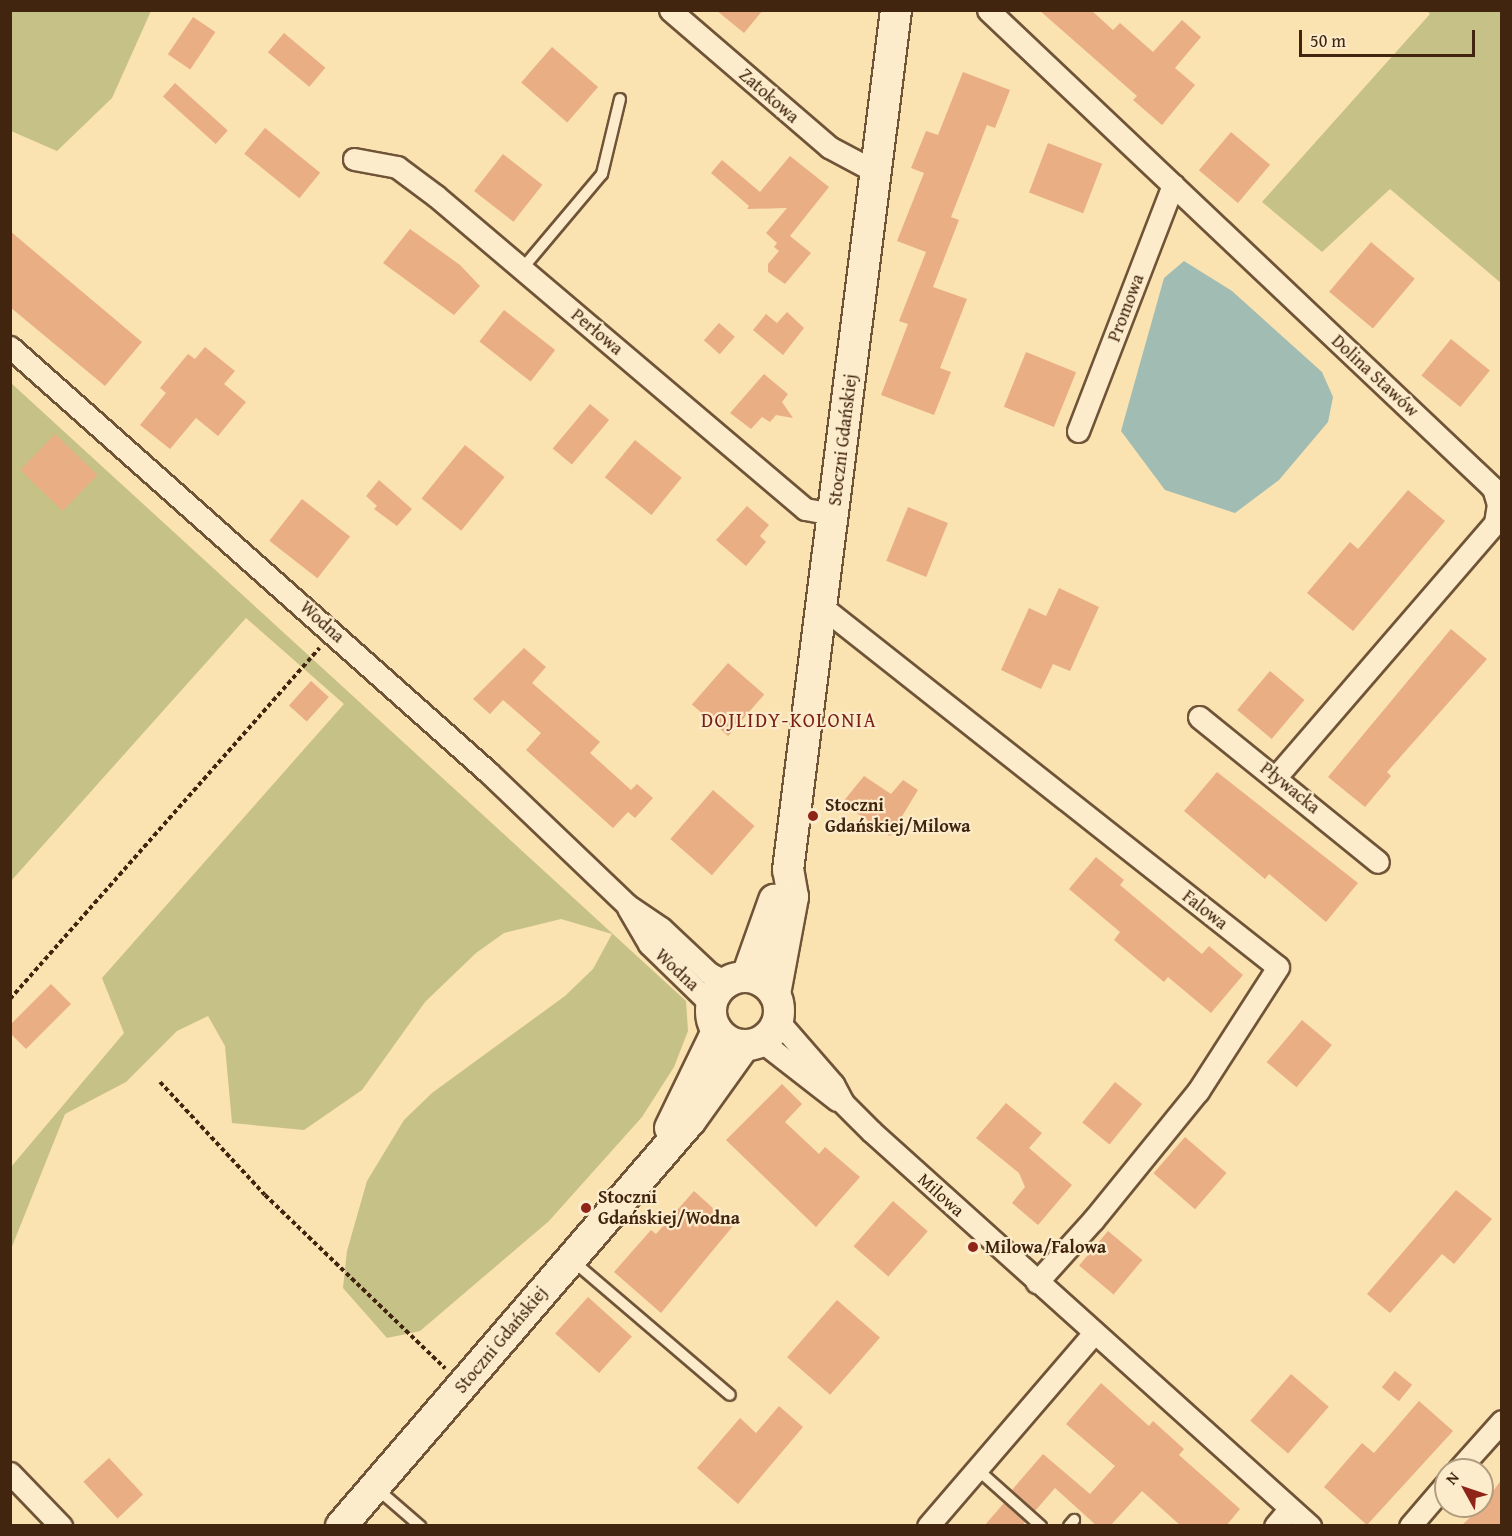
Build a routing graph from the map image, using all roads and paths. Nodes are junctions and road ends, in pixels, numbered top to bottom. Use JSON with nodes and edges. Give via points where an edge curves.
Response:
{"nodes":[{"id":1,"x":670,"y":10,"type":"edge"},
{"id":2,"x":896,"y":10,"type":"edge"},
{"id":3,"x":988,"y":10,"type":"edge"},
{"id":4,"x":620,"y":99,"type":"dead end"},
{"id":5,"x":354,"y":159,"type":"dead end"},
{"id":6,"x":876,"y":172,"type":"junction"},
{"id":7,"x":1173,"y":185,"type":"junction"},
{"id":8,"x":522,"y":269,"type":"junction"},
{"id":9,"x":10,"y":347,"type":"edge"},
{"id":10,"x":1078,"y":431,"type":"dead end"},
{"id":11,"x":834,"y":514,"type":"junction"},
{"id":12,"x":821,"y":606,"type":"junction"},
{"id":13,"x":333,"y":632,"type":"junction"},
{"id":14,"x":1199,"y":717,"type":"dead end"},
{"id":15,"x":1277,"y":776,"type":"junction"},
{"id":16,"x":1378,"y":862,"type":"dead end"},
{"id":17,"x":788,"y":870,"type":"junction"},
{"id":18,"x":725,"y":998,"type":"junction"},
{"id":19,"x":10,"y":999,"type":"edge"},
{"id":20,"x":765,"y":1026,"type":"junction"},
{"id":21,"x":160,"y":1082,"type":"dead end"},
{"id":22,"x":659,"y":1152,"type":"junction"},
{"id":23,"x":570,"y":1259,"type":"junction"},
{"id":24,"x":1037,"y":1282,"type":"junction"},
{"id":25,"x":1094,"y":1333,"type":"junction"},
{"id":26,"x":463,"y":1385,"type":"junction"},
{"id":27,"x":730,"y":1395,"type":"dead end"},
{"id":28,"x":1502,"y":1421,"type":"edge"},
{"id":29,"x":1469,"y":1458,"type":"edge"},
{"id":30,"x":977,"y":1469,"type":"junction"},
{"id":31,"x":10,"y":1473,"type":"edge"},
{"id":32,"x":375,"y":1487,"type":"junction"},
{"id":33,"x":1434,"y":1498,"type":"edge"},
{"id":34,"x":1290,"y":1508,"type":"junction"},
{"id":35,"x":61,"y":1526,"type":"edge"},
{"id":36,"x":341,"y":1526,"type":"edge"},
{"id":37,"x":420,"y":1526,"type":"edge"},
{"id":38,"x":928,"y":1526,"type":"edge"},
{"id":39,"x":1041,"y":1526,"type":"edge"},
{"id":40,"x":1275,"y":1526,"type":"edge"},
{"id":41,"x":1310,"y":1526,"type":"edge"},
{"id":42,"x":1410,"y":1526,"type":"edge"}],
"edges":[{"from":1,"to":6,"type":"street","name":"Zatokowa","via":[[829,147]]},
{"from":2,"to":6,"type":"street","name":"Stoczni Gdańskiej"},
{"from":3,"to":7,"type":"street","name":"Dolina Stawów"},
{"from":4,"to":8,"type":"lane","via":[[602,174]]},
{"from":5,"to":8,"type":"street","name":"Perłowa","via":[[397,167]]},
{"from":6,"to":11,"type":"street","name":"Stoczni Gdańskiej"},
{"from":7,"to":10,"type":"street","name":"Promowa"},
{"from":7,"to":15,"type":"street","name":"Dolina Stawów","via":[[1493,488],[1498,504],[1495,523]]},
{"from":8,"to":11,"type":"street","name":"Perłowa","via":[[805,509]]},
{"from":9,"to":13,"type":"street","name":"Wodna"},
{"from":11,"to":12,"type":"street","name":"Stoczni Gdańskiej"},
{"from":12,"to":17,"type":"street","name":"Stoczni Gdańskiej"},
{"from":12,"to":24,"type":"street","name":"Falowa","via":[[1278,967],[1198,1091]]},
{"from":13,"to":18,"type":"street","name":"Wodna","via":[[627,905],[661,928],[709,972]]},
{"from":13,"to":19,"type":"path"},
{"from":14,"to":15,"type":"street","name":"Pływacka"},
{"from":15,"to":16,"type":"street","name":"Pływacka"},
{"from":17,"to":18,"type":"street","name":"Stoczni Gdańskiej"},
{"from":17,"to":20,"type":"street","name":"Stoczni Gdańskiej","via":[[793,897]]},
{"from":18,"to":20,"type":"street","via":[[724,1038]]},
{"from":18,"to":20,"type":"street","via":[[759,979]]},
{"from":18,"to":22,"type":"street","name":"Stoczni Gdańskiej"},
{"from":20,"to":22,"type":"street","name":"Stoczni Gdańskiej","via":[[691,1120]]},
{"from":20,"to":24,"type":"street","name":"Milowa","via":[[824,1094],[843,1103]]},
{"from":21,"to":26,"type":"path","via":[[265,1195]]},
{"from":22,"to":23,"type":"street","name":"Stoczni Gdańskiej"},
{"from":23,"to":26,"type":"street","name":"Stoczni Gdańskiej"},
{"from":23,"to":27,"type":"lane"},
{"from":24,"to":25,"type":"street","name":"Milowa"},
{"from":25,"to":30,"type":"street"},
{"from":25,"to":34,"type":"street","name":"Milowa"},
{"from":26,"to":32,"type":"street","name":"Stoczni Gdańskiej"},
{"from":28,"to":29,"type":"street"},
{"from":30,"to":38,"type":"street"},
{"from":30,"to":39,"type":"lane"},
{"from":31,"to":35,"type":"street"},
{"from":32,"to":36,"type":"street","name":"Stoczni Gdańskiej"},
{"from":32,"to":37,"type":"lane"},
{"from":33,"to":42,"type":"street"},
{"from":34,"to":40,"type":"street"},
{"from":34,"to":41,"type":"street","name":"Milowa"}]}
